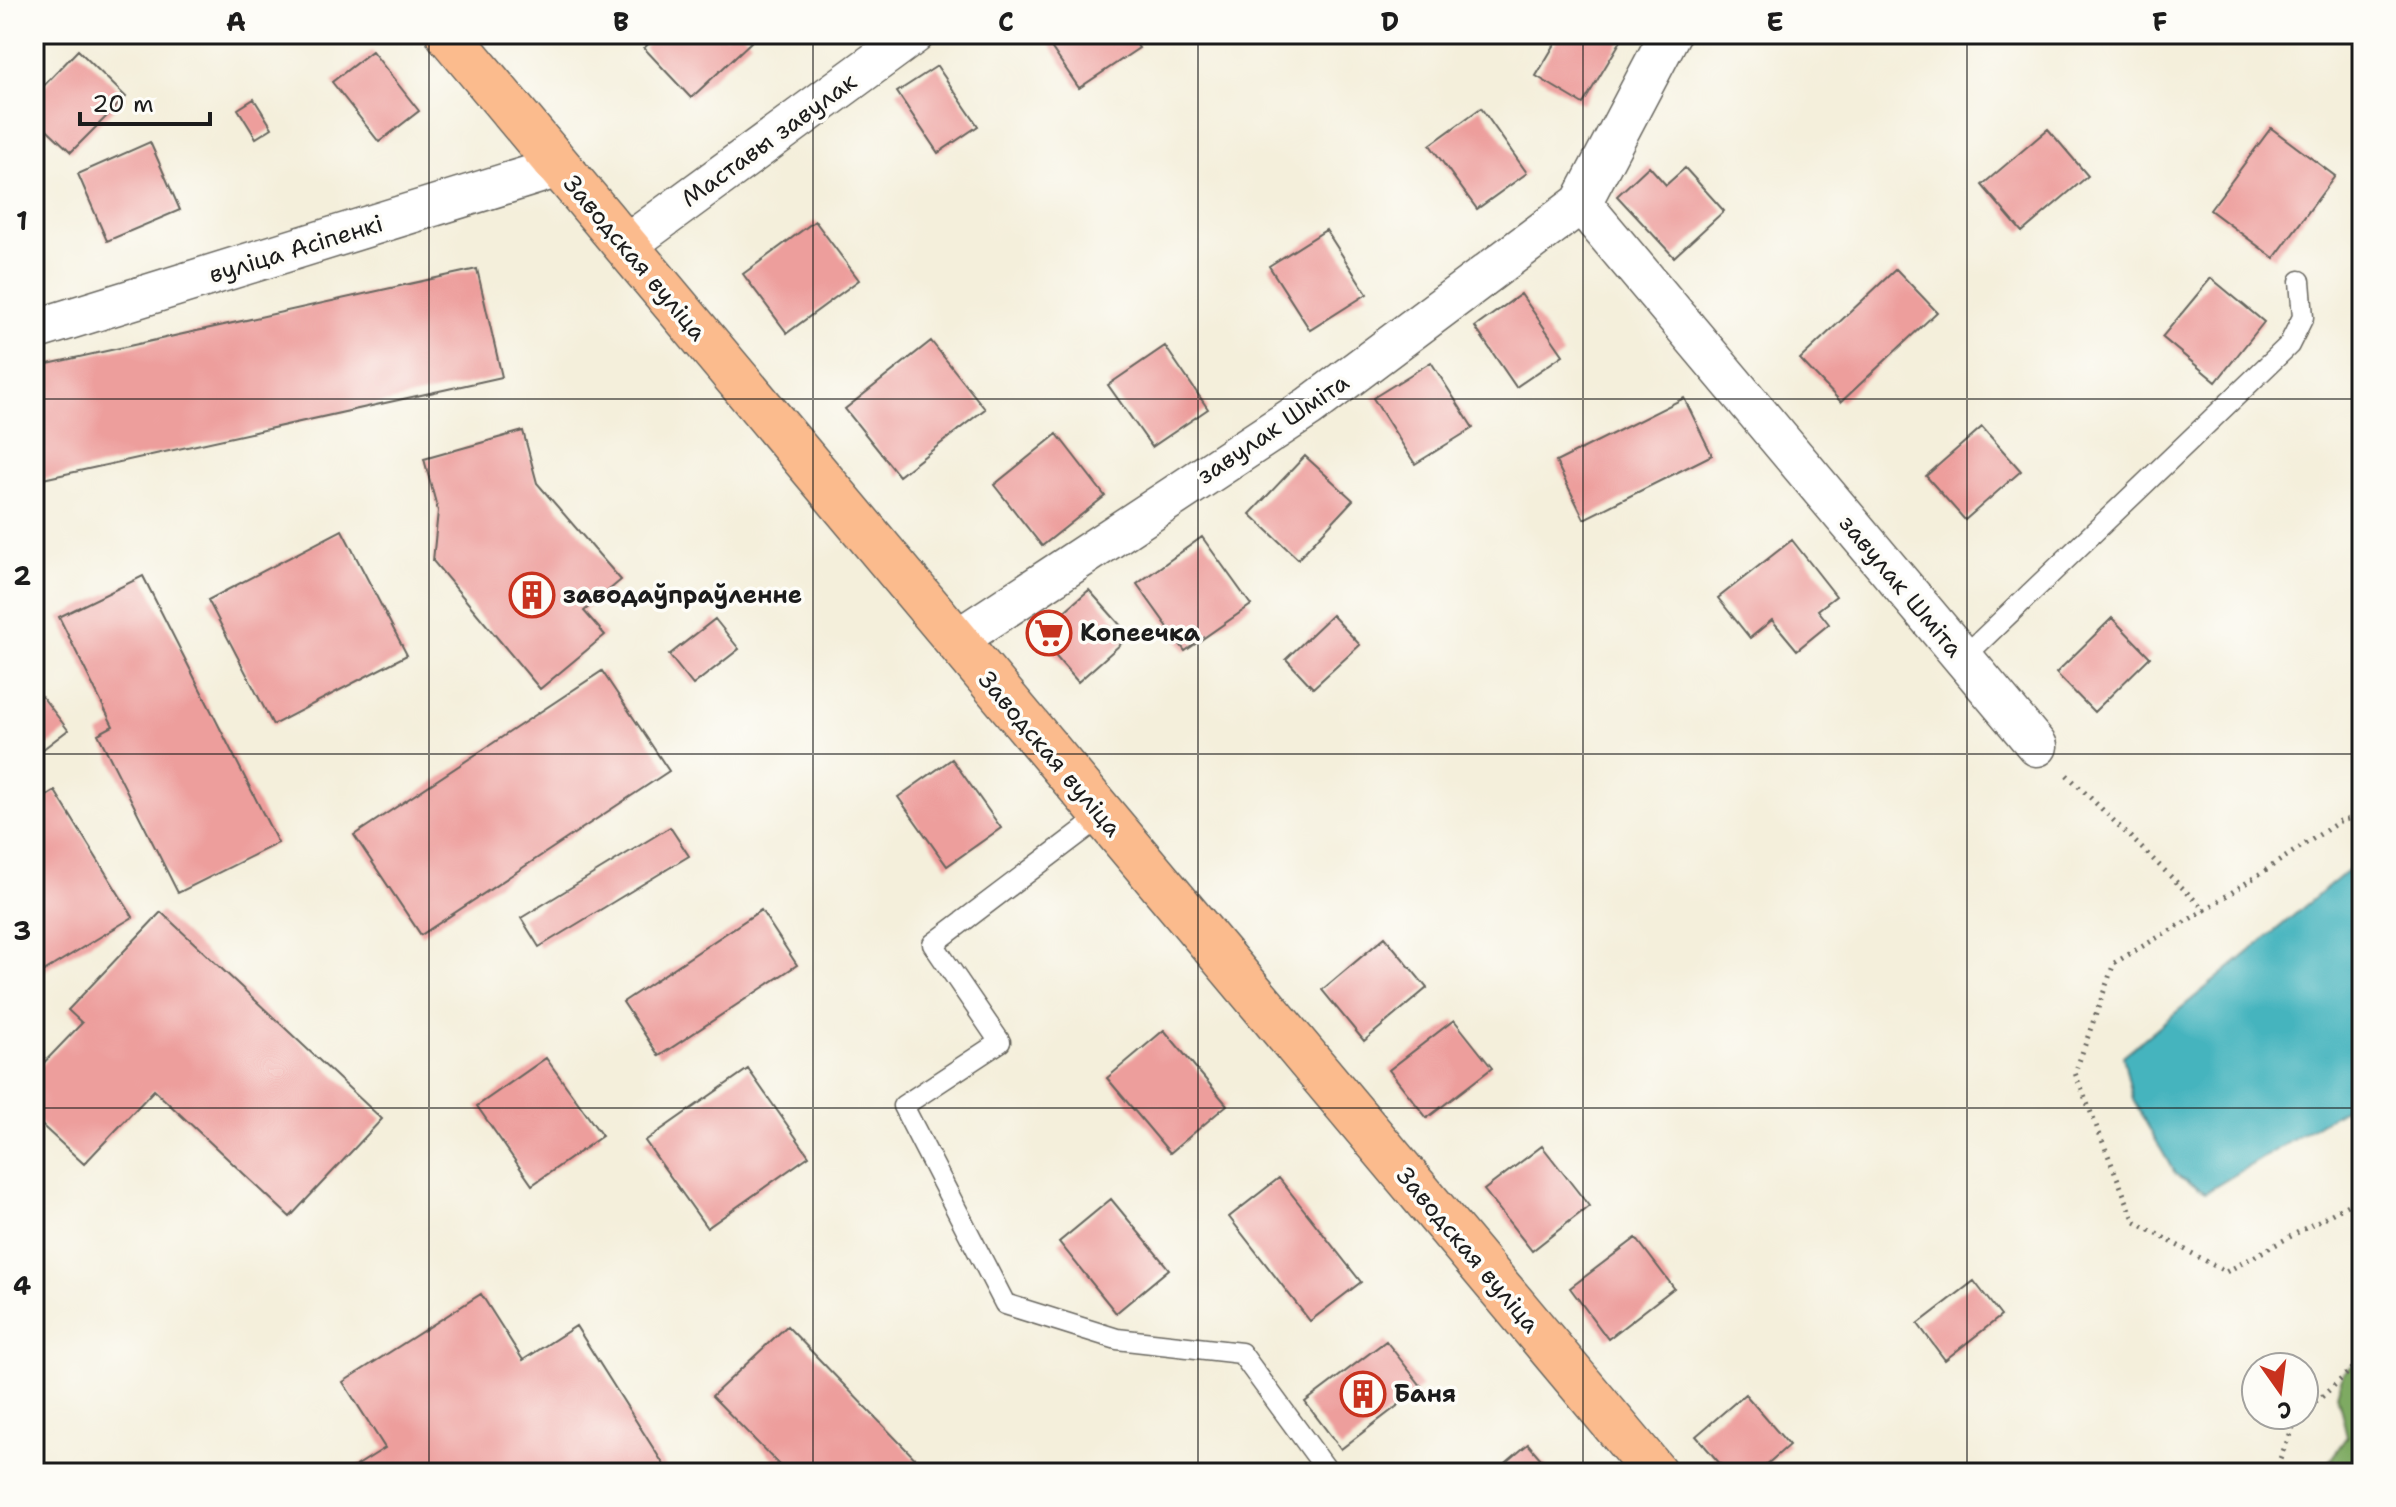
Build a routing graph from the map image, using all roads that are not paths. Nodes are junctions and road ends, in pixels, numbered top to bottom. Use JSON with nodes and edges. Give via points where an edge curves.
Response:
{"nodes":[{"id":1,"x":448,"y":34,"type":"edge"},
{"id":2,"x":914,"y":34,"type":"edge"},
{"id":3,"x":1670,"y":34,"type":"edge"},
{"id":4,"x":559,"y":167,"type":"junction"},
{"id":5,"x":1581,"y":203,"type":"junction"},
{"id":6,"x":625,"y":246,"type":"junction"},
{"id":7,"x":2300,"y":281,"type":"dead end"},
{"id":8,"x":34,"y":330,"type":"edge"},
{"id":9,"x":955,"y":641,"type":"junction"},
{"id":10,"x":1962,"y":659,"type":"junction"},
{"id":11,"x":2037,"y":746,"type":"road end"},
{"id":12,"x":1102,"y":816,"type":"junction"},
{"id":13,"x":1329,"y":1473,"type":"edge"},
{"id":14,"x":1655,"y":1473,"type":"edge"}],
"edges":[{"from":1,"to":4,"type":"main road","name":"Заводская вуліца"},
{"from":2,"to":6,"type":"street","name":"Маставы завулак"},
{"from":3,"to":5,"type":"street","name":"завулак Шміта"},
{"from":4,"to":6,"type":"main road","name":"Заводская вуліца"},
{"from":4,"to":8,"type":"street","name":"вуліца Асіпенкі"},
{"from":5,"to":9,"type":"street","name":"завулак Шміта","via":[[1309,407]]},
{"from":5,"to":10,"type":"street","name":"завулак Шміта"},
{"from":6,"to":9,"type":"main road","name":"Заводская вуліца"},
{"from":7,"to":10,"type":"lane","via":[[2303,317],[2289,345]]},
{"from":9,"to":12,"type":"main road","name":"Заводская вуліца"},
{"from":10,"to":11,"type":"street","name":"завулак Шміта"},
{"from":12,"to":13,"type":"lane","via":[[933,944],[1000,1042],[903,1106],[1005,1304],[1117,1339],[1241,1353]]},
{"from":12,"to":14,"type":"main road","name":"Заводская вуліца"}]}
